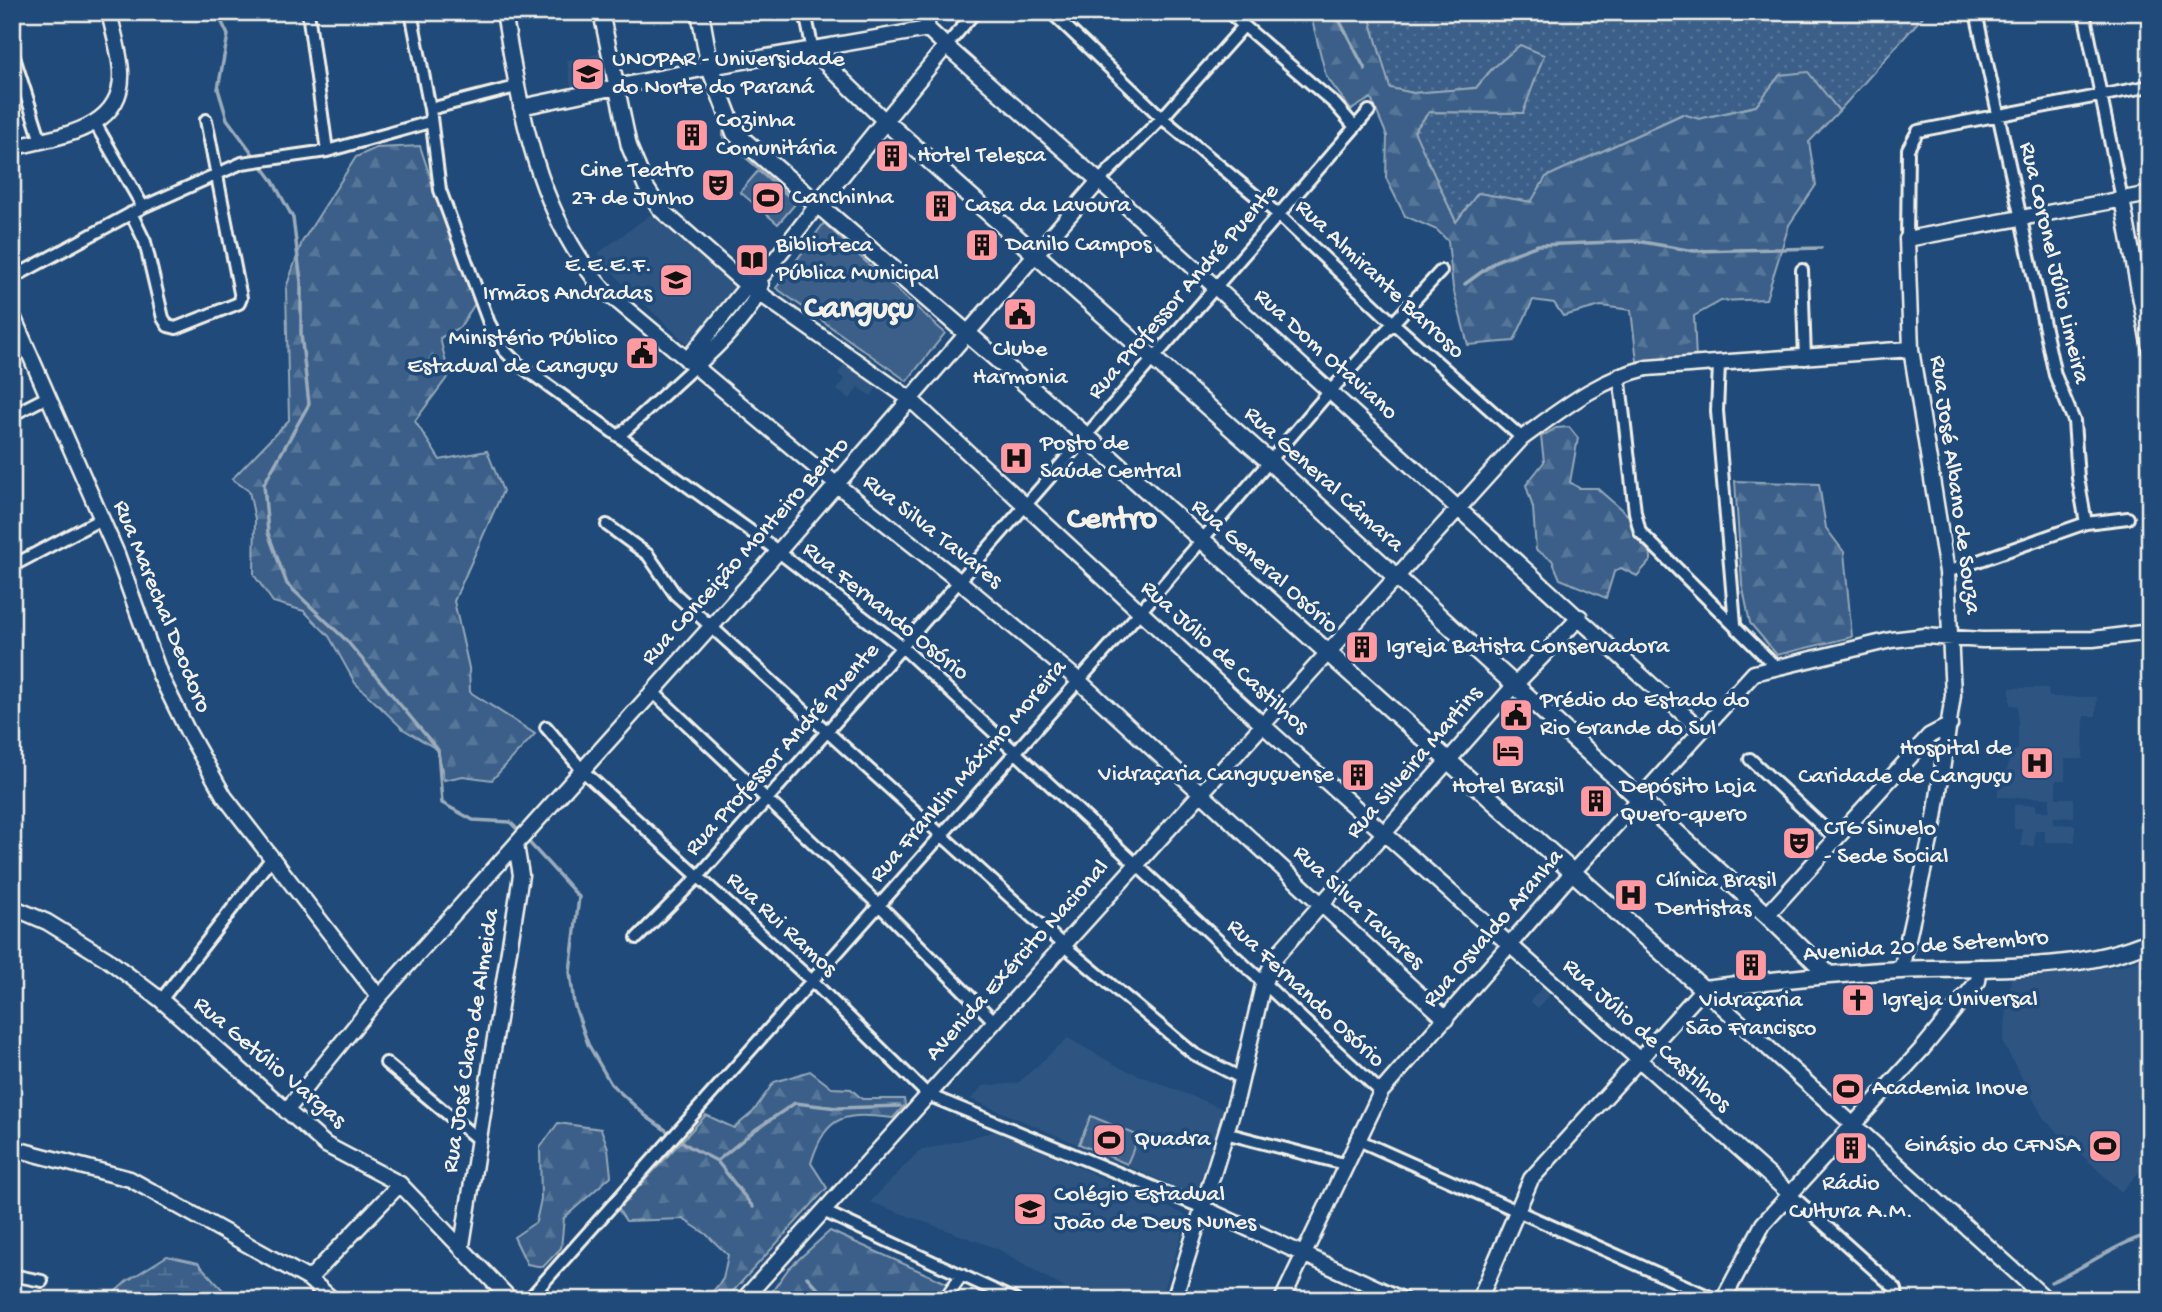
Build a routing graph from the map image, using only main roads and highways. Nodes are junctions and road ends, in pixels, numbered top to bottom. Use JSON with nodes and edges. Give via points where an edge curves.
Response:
{"nodes":[{"id":1,"x":700,"y":12,"type":"edge"},
{"id":2,"x":711,"y":12,"type":"edge"},
{"id":3,"x":715,"y":66,"type":"junction"},
{"id":4,"x":818,"y":204,"type":"junction"},
{"id":5,"x":2150,"y":941,"type":"edge"},
{"id":6,"x":1828,"y":974,"type":"junction"},
{"id":7,"x":1703,"y":989,"type":"joint"}],
"edges":[{"from":1,"to":3,"type":"main road","name":"Rua General Osório"},
{"from":2,"to":3,"type":"main road","name":"Rua General Osório"},
{"from":3,"to":4,"type":"main road","name":"Rua General Osório","via":[[728,122],[735,133]]},
{"from":4,"to":6,"type":"main road","name":"Rua General Câmara","via":[[885,121],[1269,461]]},
{"from":4,"to":7,"type":"main road","name":"Rua General Osório","via":[[1086,435]]},
{"from":5,"to":6,"type":"main road","name":"Avenida 20 de Setembro","via":[[2126,951],[2070,961]]},
{"from":6,"to":7,"type":"main road","name":"Avenida 20 de Setembro"}]}
